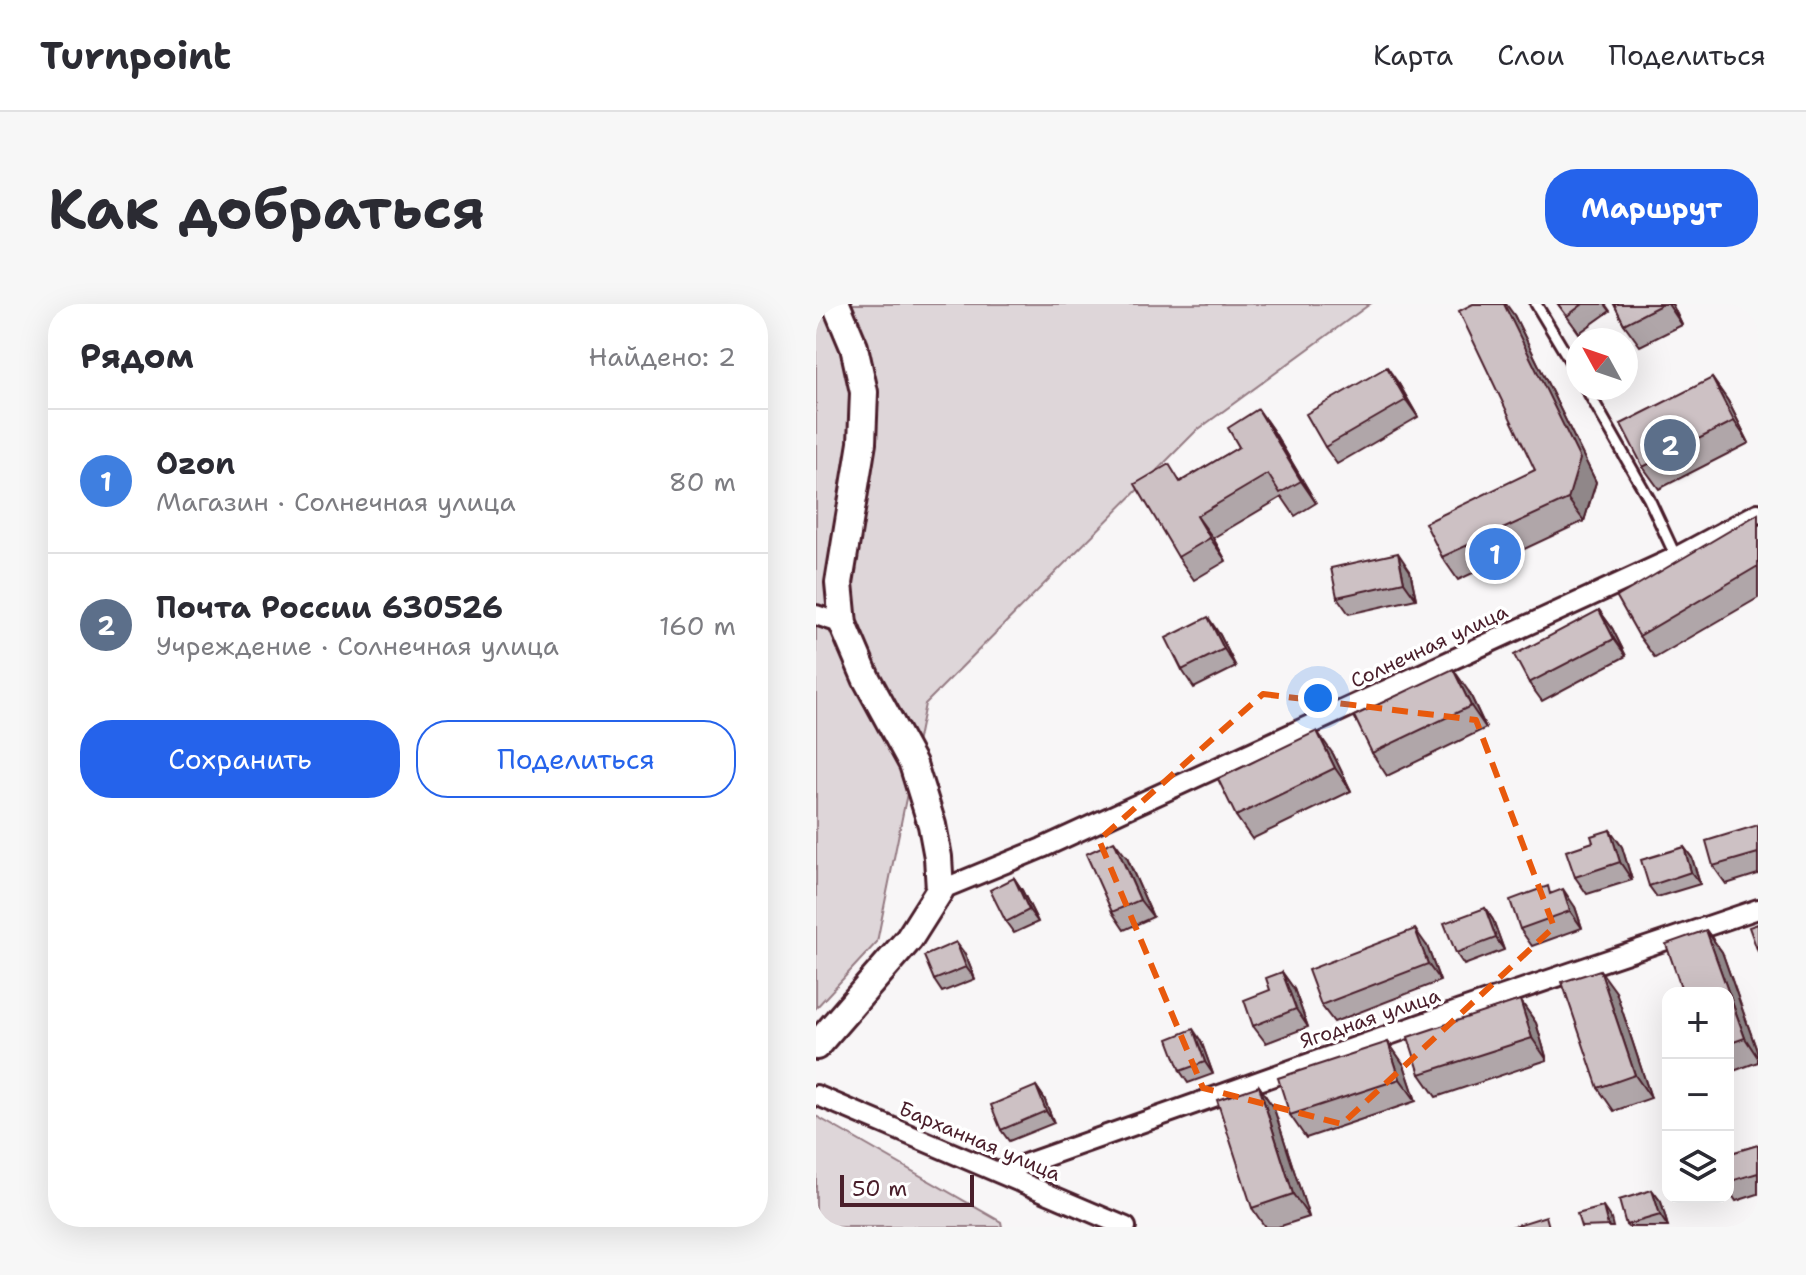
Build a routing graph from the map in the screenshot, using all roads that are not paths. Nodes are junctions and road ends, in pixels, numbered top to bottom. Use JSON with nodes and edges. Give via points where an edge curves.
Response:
{"nodes":[{"id":1,"x":836,"y":304,"type":"edge"},
{"id":2,"x":1536,"y":304,"type":"edge"},
{"id":3,"x":1566,"y":354,"type":"edge"},
{"id":4,"x":1593,"y":400,"type":"edge"},
{"id":5,"x":1758,"y":513,"type":"edge"},
{"id":6,"x":1676,"y":557,"type":"junction"},
{"id":7,"x":816,"y":615,"type":"edge"},
{"id":8,"x":843,"y":624,"type":"junction"},
{"id":9,"x":940,"y":890,"type":"junction"},
{"id":10,"x":1758,"y":909,"type":"edge"},
{"id":11,"x":816,"y":1046,"type":"edge"},
{"id":12,"x":816,"y":1095,"type":"edge"},
{"id":13,"x":999,"y":1173,"type":"junction"},
{"id":14,"x":1126,"y":1227,"type":"edge"}],
"edges":[{"from":1,"to":8,"type":"street","via":[[854,347],[864,392],[862,443],[839,583]]},
{"from":2,"to":3,"type":"lane"},
{"from":4,"to":6,"type":"lane"},
{"from":5,"to":6,"type":"street","name":"Солнечная улица"},
{"from":6,"to":9,"type":"street","name":"Солнечная улица"},
{"from":7,"to":8,"type":"street"},
{"from":8,"to":9,"type":"street","via":[[913,764],[932,825]]},
{"from":9,"to":11,"type":"street","via":[[909,939]]},
{"from":10,"to":13,"type":"street","name":"Ягодная улица"},
{"from":12,"to":13,"type":"street","name":"Барханная улица"},
{"from":13,"to":14,"type":"street","name":"Барханная улица"}]}
